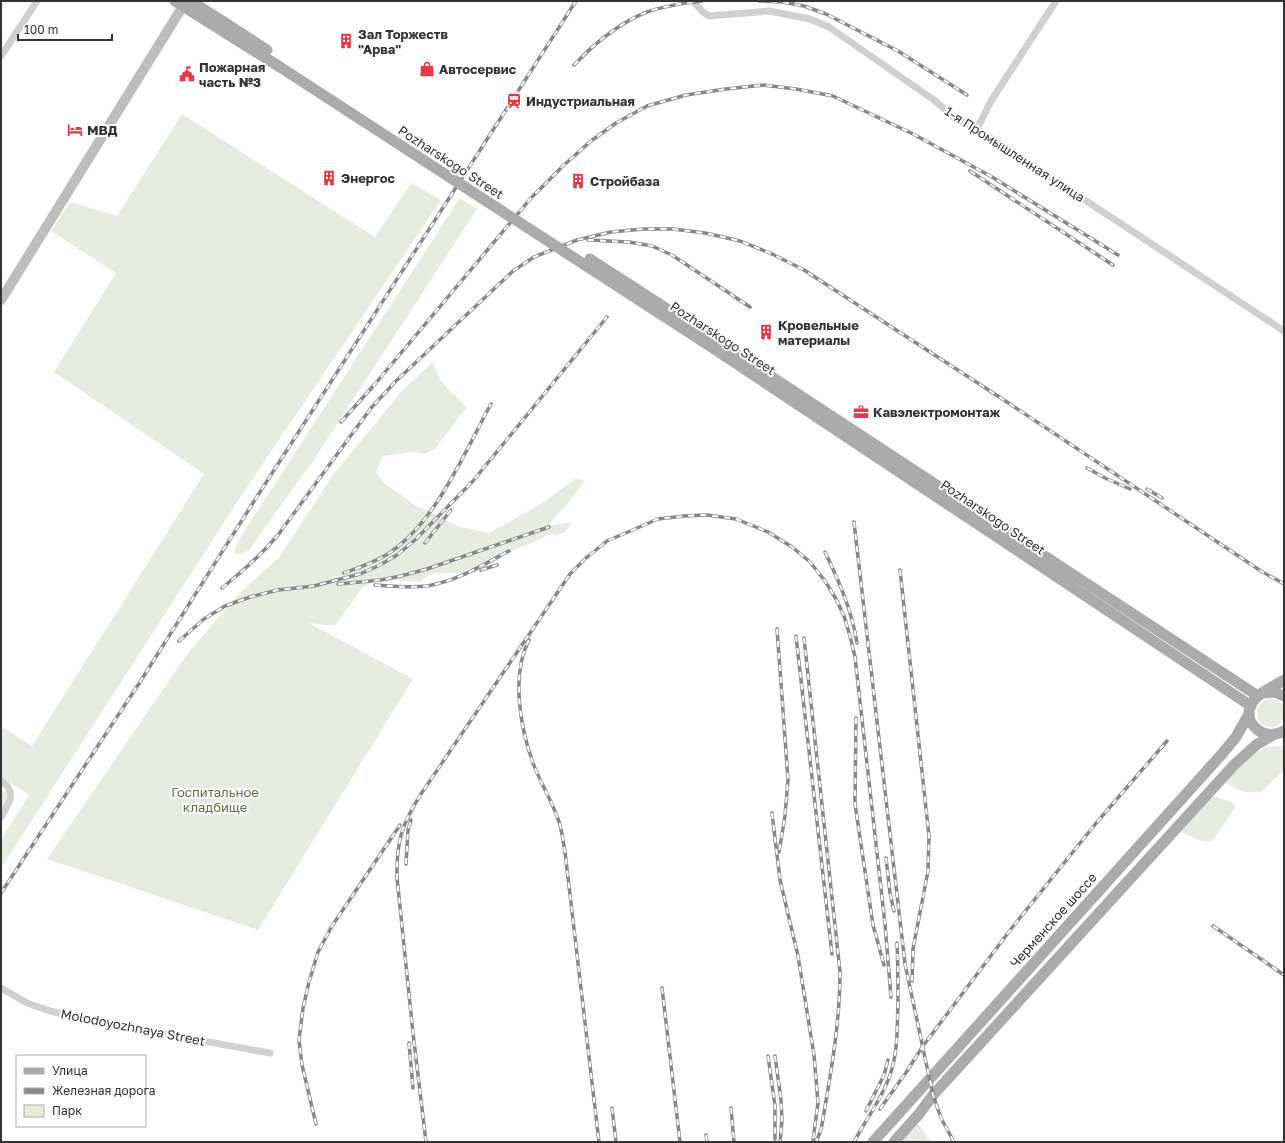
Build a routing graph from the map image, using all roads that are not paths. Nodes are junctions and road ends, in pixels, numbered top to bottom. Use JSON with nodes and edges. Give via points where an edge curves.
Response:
{"nodes":[{"id":1,"x":37,"y":1,"type":"edge"},
{"id":2,"x":693,"y":1,"type":"edge"},
{"id":3,"x":1056,"y":1,"type":"edge"},
{"id":4,"x":184,"y":2,"type":"edge"},
{"id":5,"x":1,"y":56,"type":"edge"},
{"id":6,"x":977,"y":129,"type":"junction"},
{"id":7,"x":1,"y":300,"type":"edge"},
{"id":8,"x":1284,"y":331,"type":"edge"},
{"id":9,"x":724,"y":350,"type":"junction"},
{"id":10,"x":1284,"y":680,"type":"edge"},
{"id":11,"x":1260,"y":695,"type":"junction"},
{"id":12,"x":1284,"y":696,"type":"edge"},
{"id":13,"x":1250,"y":710,"type":"junction"},
{"id":14,"x":1284,"y":731,"type":"edge"},
{"id":15,"x":1273,"y":735,"type":"junction"},
{"id":16,"x":1,"y":781,"type":"edge"},
{"id":17,"x":1,"y":817,"type":"edge"},
{"id":18,"x":1,"y":988,"type":"edge"},
{"id":19,"x":270,"y":1053,"type":"dead end"},
{"id":20,"x":873,"y":1142,"type":"edge"},
{"id":21,"x":894,"y":1142,"type":"edge"}],
"edges":[{"from":1,"to":5,"type":"street"},
{"from":2,"to":6,"type":"street","name":"1-я Промышленная улица","via":[[709,16],[769,11],[810,19],[829,27],[934,100],[956,119]]},
{"from":3,"to":6,"type":"street","via":[[991,101]]},
{"from":4,"to":7,"type":"street"},
{"from":4,"to":9,"type":"main road","name":"Pozharskogo Street","bridge":true},
{"from":6,"to":8,"type":"street","name":"1-я Промышленная улица"},
{"from":9,"to":11,"type":"main road","name":"Pozharskogo Street"},
{"from":9,"to":13,"type":"main road","name":"Pozharskogo Street"},
{"from":10,"to":11,"type":"main road","name":"Черменское шоссе"},
{"from":11,"to":12,"type":"main road","via":[[1274,692]]},
{"from":11,"to":13,"type":"main road","name":"Черменское шоссе","via":[[1254,699]]},
{"from":13,"to":15,"type":"main road","via":[[1252,724],[1256,729]]},
{"from":13,"to":20,"type":"main road","name":"Черменское шоссе","via":[[1236,737],[1222,754]]},
{"from":14,"to":15,"type":"main road"},
{"from":15,"to":21,"type":"main road","via":[[1256,745],[1234,765],[933,1095]]},
{"from":16,"to":17,"type":"street","via":[[11,793],[9,804]]},
{"from":18,"to":19,"type":"street","name":"Molodoyozhnaya Street","via":[[27,1003],[50,1011]]}]}
